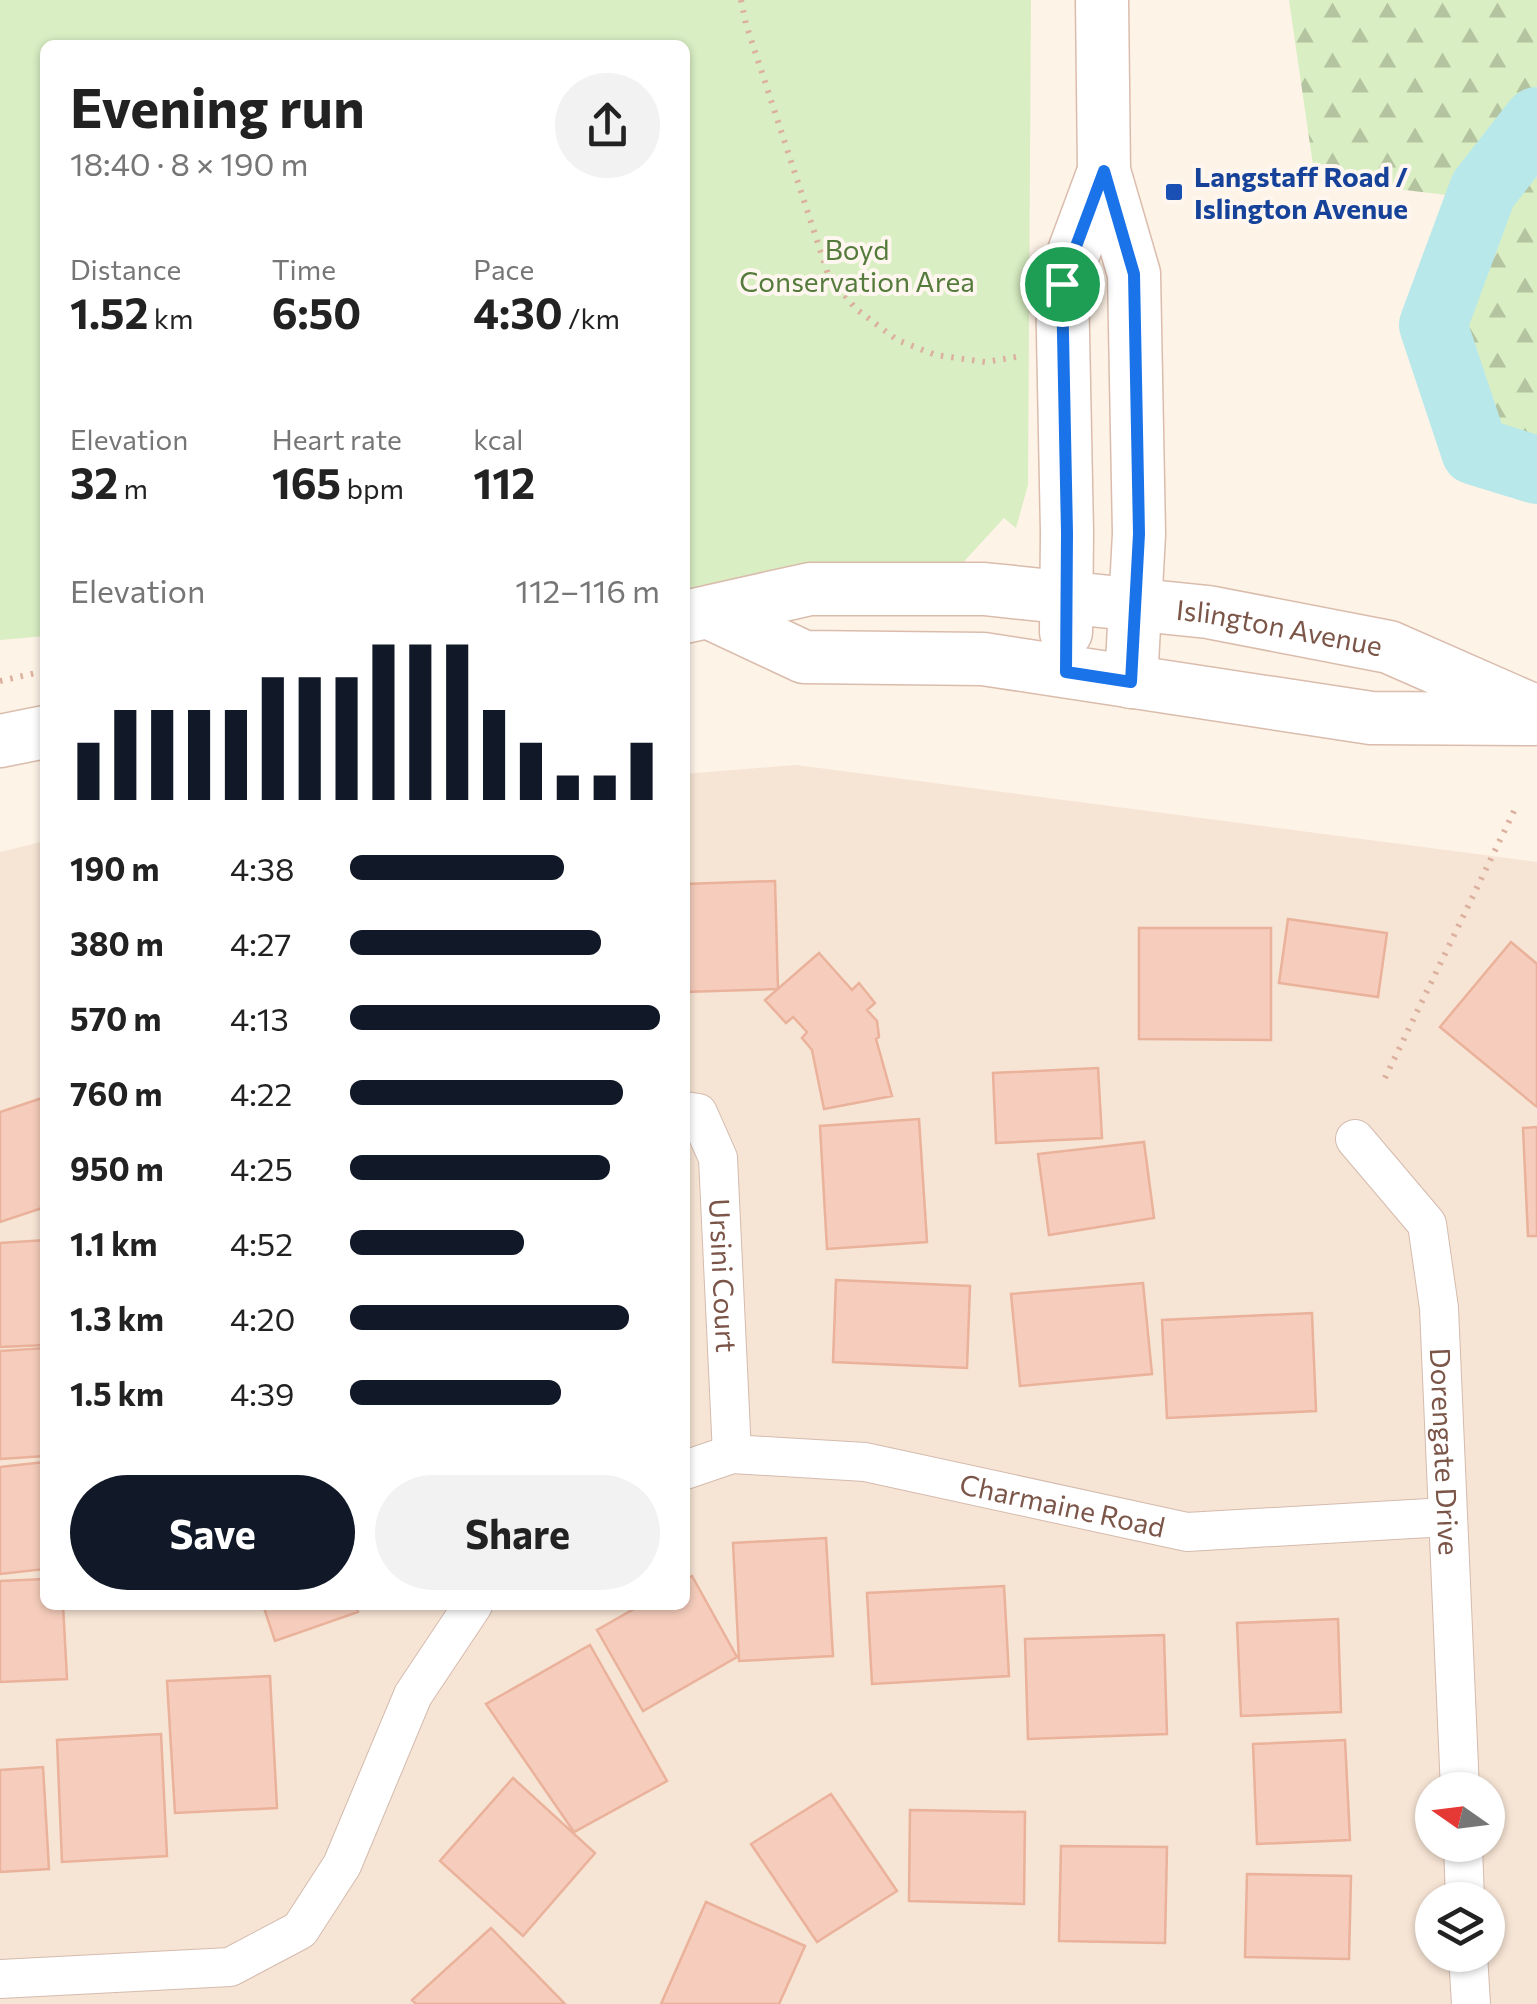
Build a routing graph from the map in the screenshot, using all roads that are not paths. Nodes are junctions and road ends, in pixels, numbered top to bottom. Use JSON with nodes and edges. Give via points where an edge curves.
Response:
{"nodes":[{"id":1,"x":1102,"y":0,"type":"edge"},
{"id":2,"x":1104,"y":171,"type":"junction"},
{"id":3,"x":1067,"y":598,"type":"junction"},
{"id":4,"x":1136,"y":605,"type":"junction"},
{"id":5,"x":697,"y":615,"type":"edge"},
{"id":6,"x":1066,"y":672,"type":"junction"},
{"id":7,"x":1131,"y":682,"type":"junction"},
{"id":8,"x":1537,"y":716,"type":"edge"},
{"id":9,"x":40,"y":733,"type":"edge"},
{"id":10,"x":0,"y":741,"type":"edge"},
{"id":11,"x":690,"y":1112,"type":"edge"},
{"id":12,"x":1355,"y":1140,"type":"dead end"},
{"id":13,"x":732,"y":1454,"type":"junction"},
{"id":14,"x":690,"y":1468,"type":"edge"},
{"id":15,"x":1446,"y":1517,"type":"junction"},
{"id":16,"x":470,"y":1610,"type":"edge"},
{"id":17,"x":1459,"y":1772,"type":"edge"},
{"id":18,"x":1469,"y":1972,"type":"edge"},
{"id":19,"x":0,"y":1979,"type":"edge"},
{"id":20,"x":1471,"y":2004,"type":"edge"}],
"edges":[{"from":1,"to":2,"type":"main road"},
{"from":2,"to":3,"type":"main road","via":[[1062,284]]},
{"from":2,"to":4,"type":"main road","via":[[1134,274]]},
{"from":3,"to":4,"type":"main road","name":"Islington Avenue"},
{"from":3,"to":5,"type":"main road","name":"Islington Avenue","via":[[984,589],[810,589]]},
{"from":3,"to":6,"type":"main road"},
{"from":4,"to":7,"type":"main road"},
{"from":4,"to":8,"type":"main road","name":"Islington Avenue","via":[[1388,647]]},
{"from":5,"to":6,"type":"main road","name":"Islington Avenue","via":[[804,657],[983,658]]},
{"from":6,"to":7,"type":"main road","name":"Islington Avenue"},
{"from":7,"to":8,"type":"main road","name":"Islington Avenue","via":[[1372,718]]},
{"from":9,"to":10,"type":"main road"},
{"from":11,"to":13,"type":"street","name":"Ursini Court","via":[[698,1114],[718,1158]]},
{"from":12,"to":15,"type":"street","name":"Dorengate Drive","via":[[1428,1224],[1439,1308]]},
{"from":13,"to":14,"type":"street","name":"Charmaine Road"},
{"from":13,"to":15,"type":"street","name":"Charmaine Road","via":[[865,1462],[1186,1532]]},
{"from":15,"to":17,"type":"street","name":"Dorengate Drive"},
{"from":16,"to":19,"type":"street","via":[[413,1696],[342,1865],[300,1930],[230,1967]]},
{"from":18,"to":20,"type":"street"}]}
